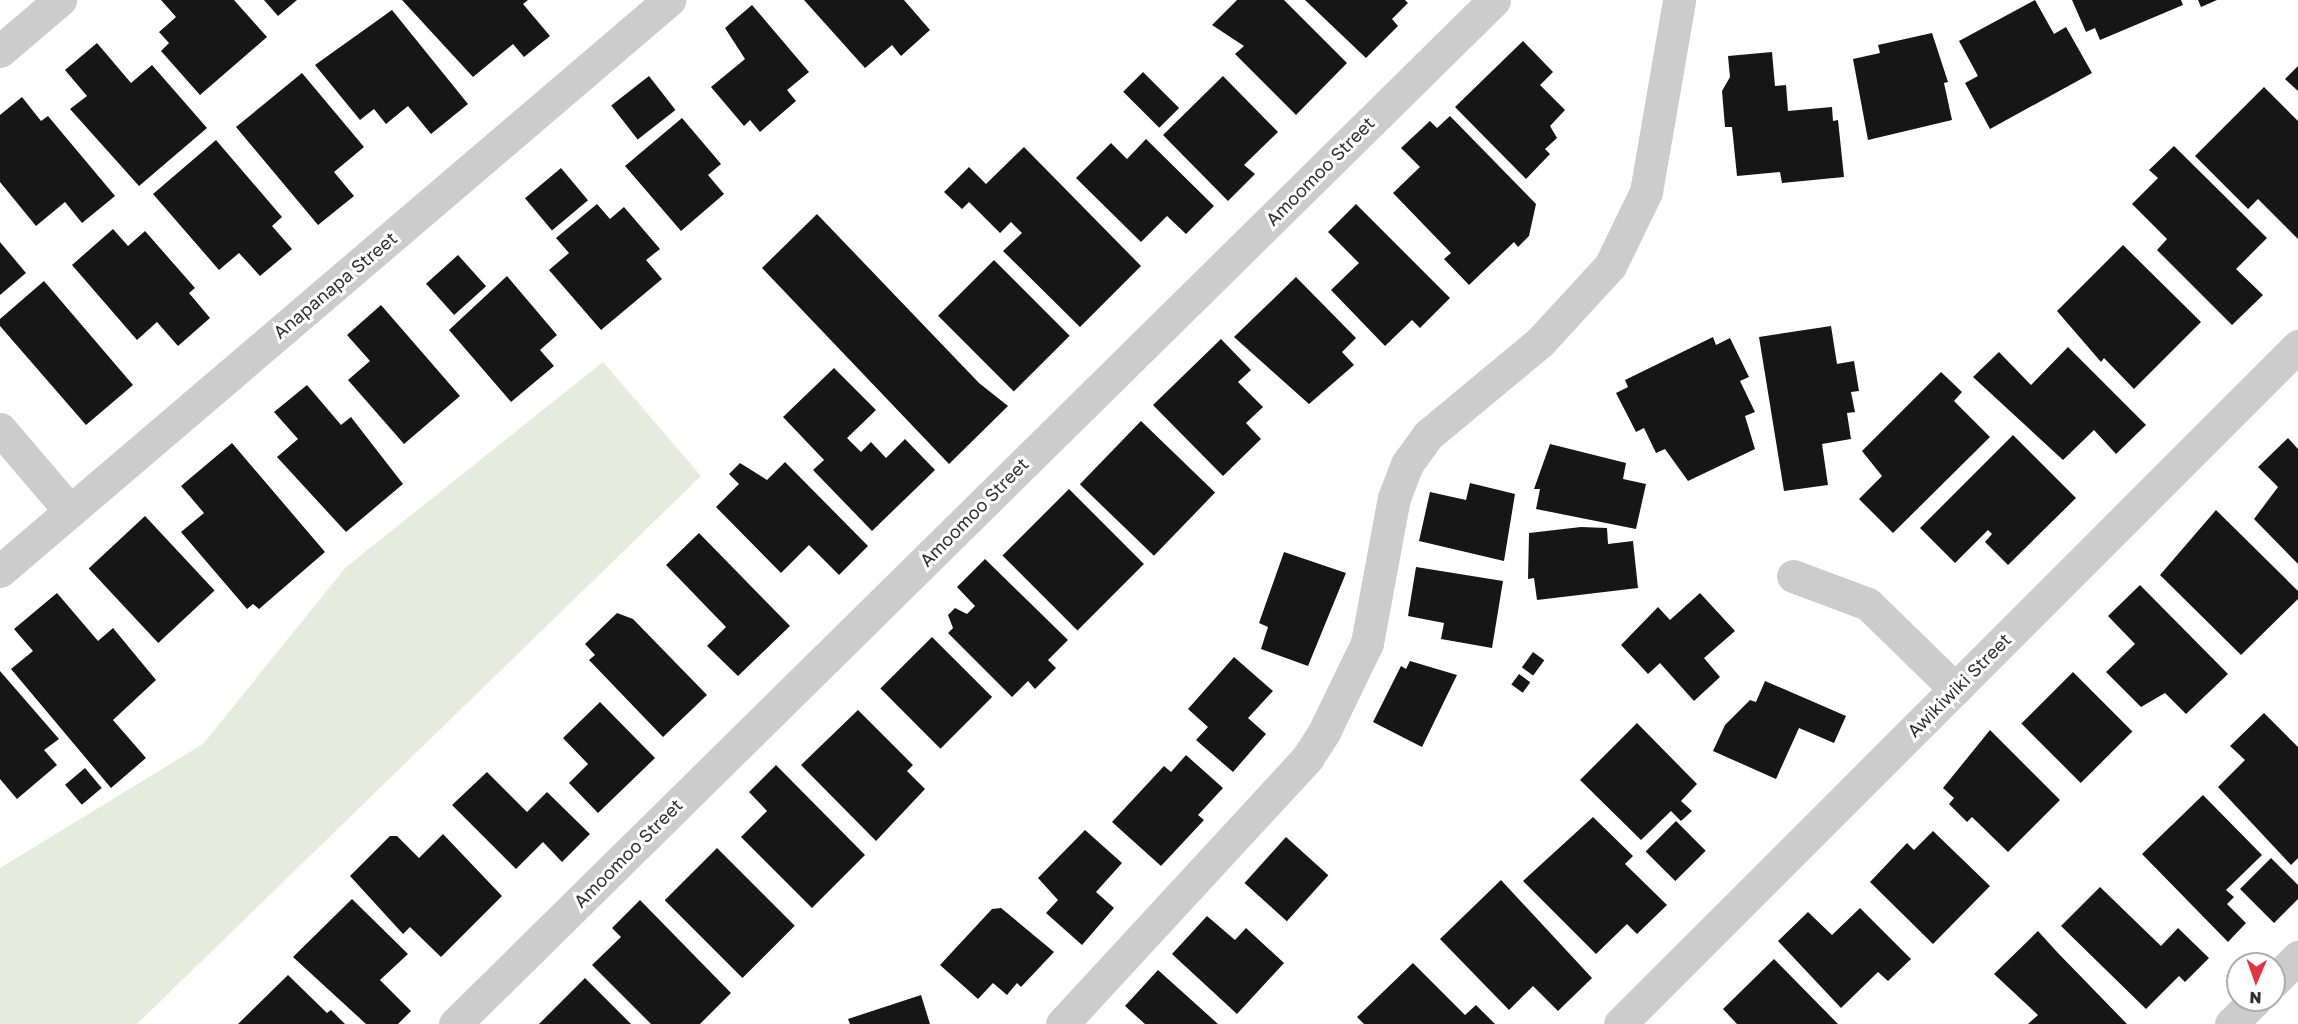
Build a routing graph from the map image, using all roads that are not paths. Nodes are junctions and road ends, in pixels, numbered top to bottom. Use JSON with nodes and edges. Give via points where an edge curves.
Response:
{"nodes":[{"id":1,"x":60,"y":0,"type":"edge"},
{"id":2,"x":669,"y":0,"type":"edge"},
{"id":3,"x":1494,"y":0,"type":"edge"},
{"id":4,"x":1679,"y":0,"type":"edge"},
{"id":5,"x":0,"y":51,"type":"edge"},
{"id":6,"x":2298,"y":346,"type":"edge"},
{"id":7,"x":0,"y":429,"type":"edge"},
{"id":8,"x":70,"y":511,"type":"junction"},
{"id":9,"x":0,"y":571,"type":"edge"},
{"id":10,"x":1793,"y":576,"type":"dead end"},
{"id":11,"x":1955,"y":689,"type":"junction"},
{"id":12,"x":2298,"y":957,"type":"edge"},
{"id":13,"x":2286,"y":969,"type":"edge"},
{"id":14,"x":2243,"y":1012,"type":"edge"},
{"id":15,"x":455,"y":1024,"type":"edge"},
{"id":16,"x":1062,"y":1024,"type":"edge"},
{"id":17,"x":1620,"y":1024,"type":"edge"},
{"id":18,"x":2231,"y":1024,"type":"edge"}],
"edges":[{"from":1,"to":5,"type":"street"},
{"from":2,"to":8,"type":"street","name":"Anapanapa Street"},
{"from":3,"to":15,"type":"street","name":"Amoomoo Street"},
{"from":4,"to":16,"type":"street","via":[[1646,192],[1610,266],[1540,342],[1428,435],[1407,464],[1394,498],[1367,643],[1324,732],[1308,757]]},
{"from":6,"to":11,"type":"street","name":"Awikiwiki Street"},
{"from":7,"to":8,"type":"street"},
{"from":8,"to":9,"type":"street","name":"Anapanapa Street"},
{"from":10,"to":11,"type":"street","via":[[1868,604]]},
{"from":11,"to":17,"type":"street","name":"Awikiwiki Street"},
{"from":12,"to":13,"type":"street"},
{"from":14,"to":18,"type":"street"}]}
